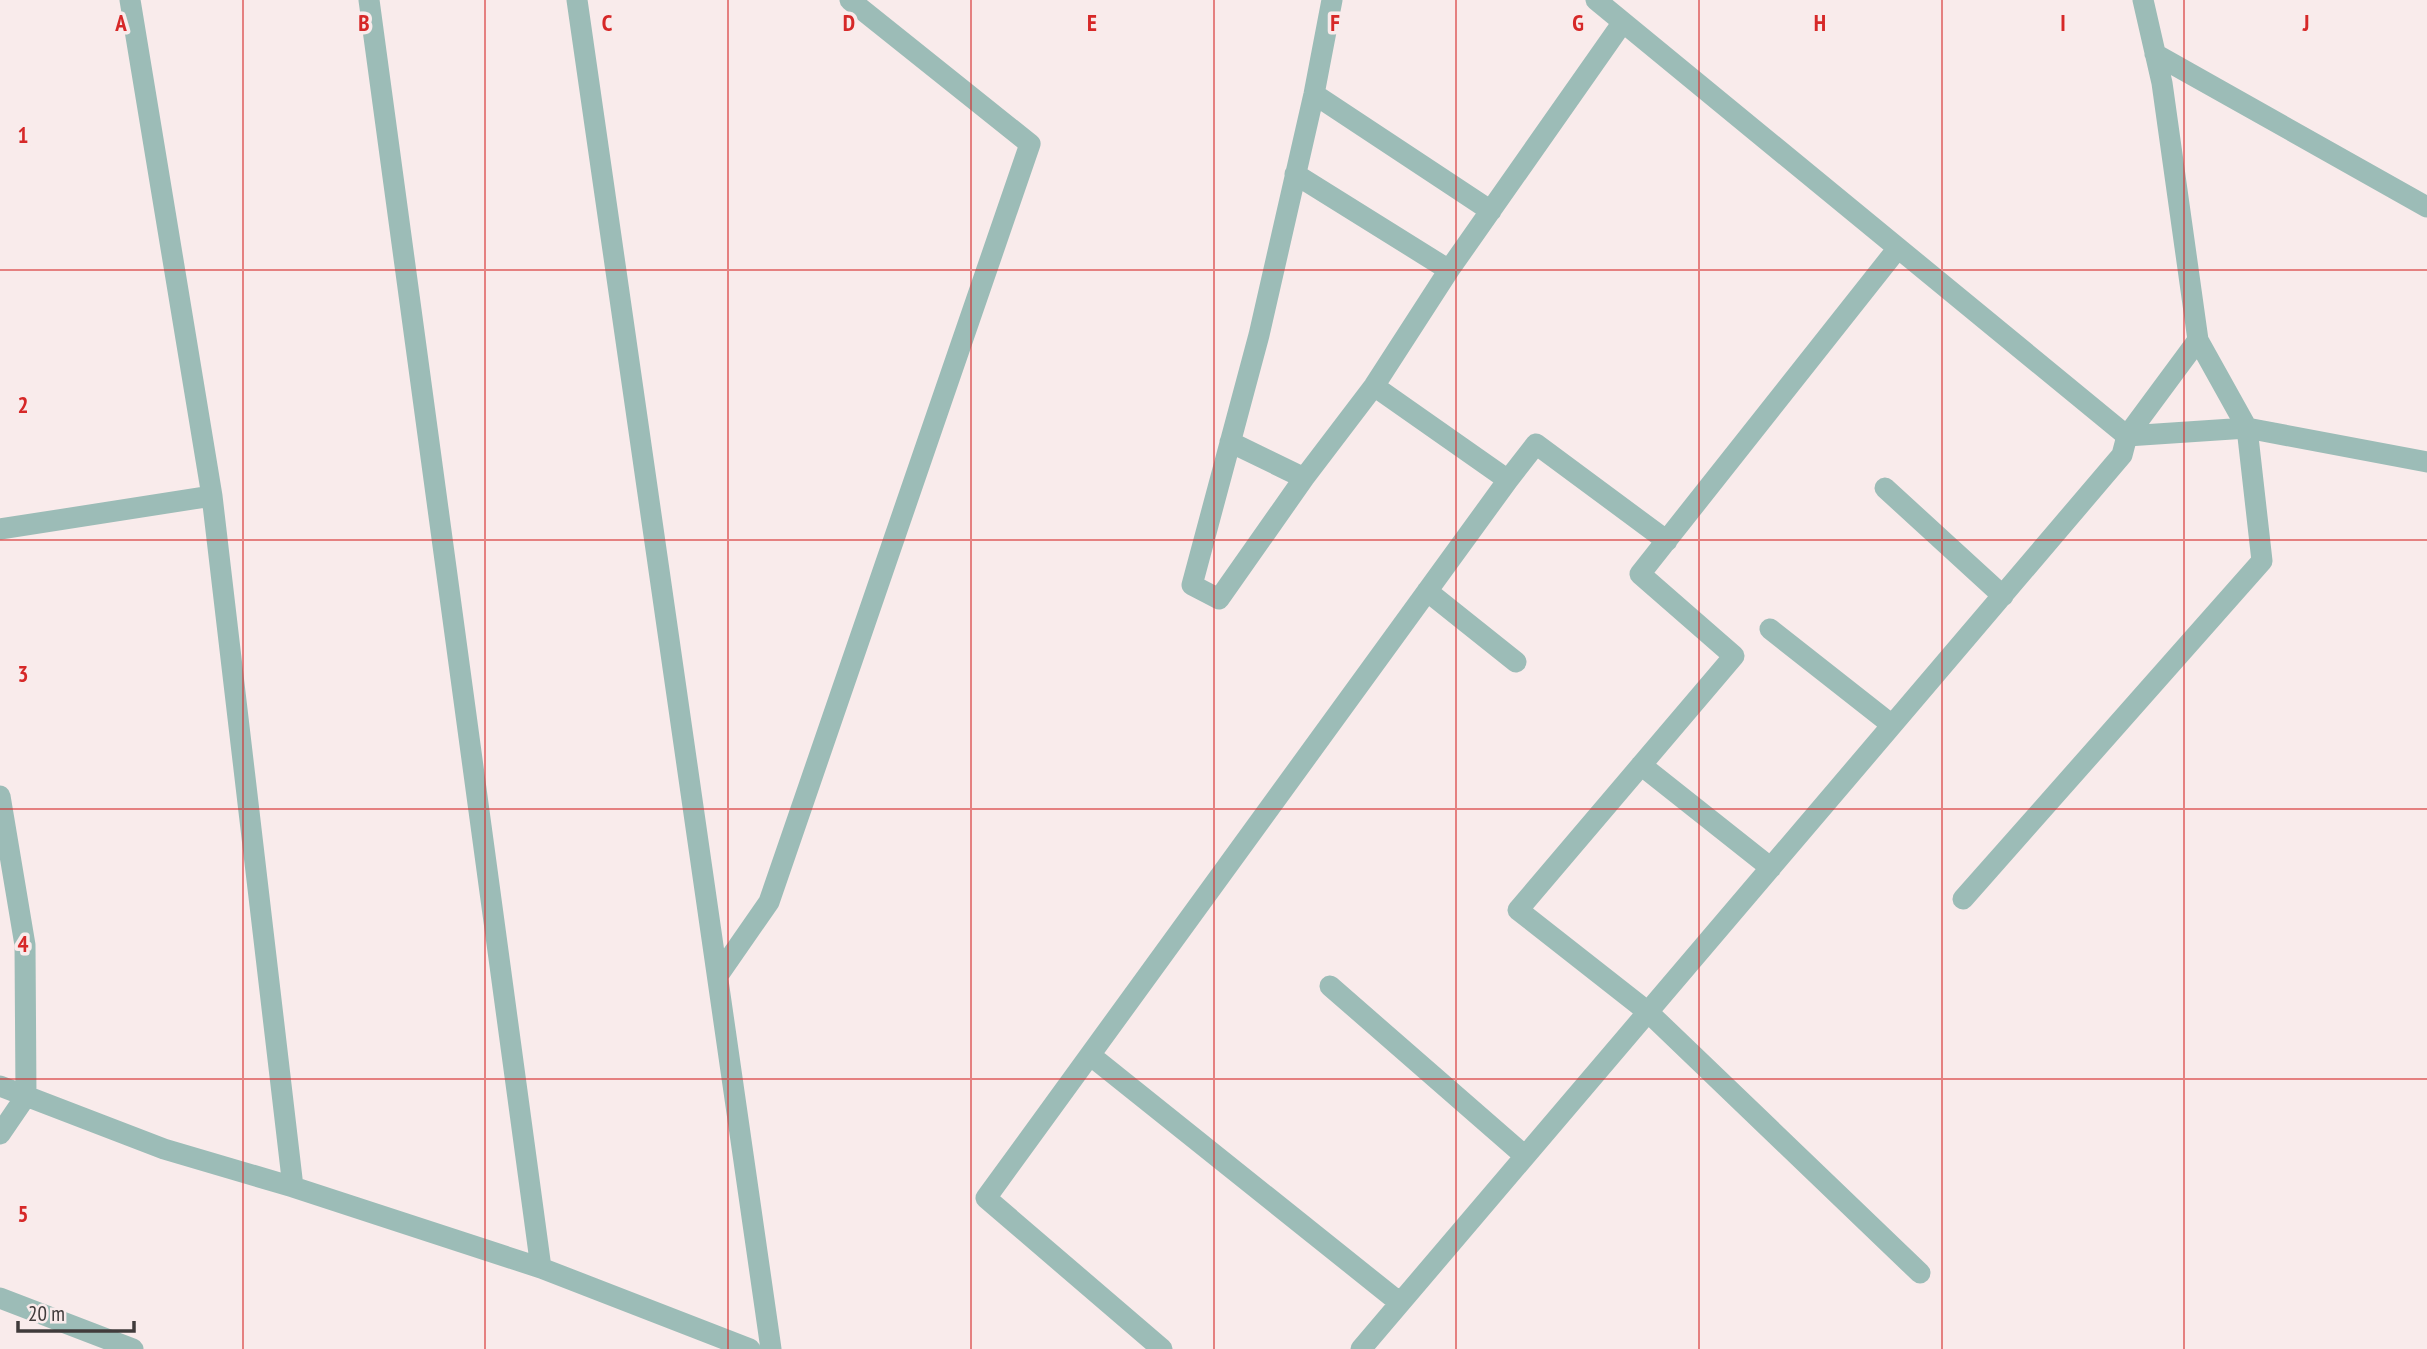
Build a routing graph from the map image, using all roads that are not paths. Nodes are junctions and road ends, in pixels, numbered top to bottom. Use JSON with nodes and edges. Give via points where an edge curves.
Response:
{"nodes":[{"id":1,"x":130,"y":0,"type":"edge"},
{"id":2,"x":369,"y":0,"type":"edge"},
{"id":3,"x":578,"y":0,"type":"edge"},
{"id":4,"x":850,"y":0,"type":"edge"},
{"id":5,"x":1332,"y":0,"type":"edge"},
{"id":6,"x":1596,"y":0,"type":"edge"},
{"id":7,"x":2143,"y":0,"type":"edge"},
{"id":8,"x":1623,"y":22,"type":"junction"},
{"id":9,"x":2155,"y":54,"type":"junction"},
{"id":10,"x":1314,"y":94,"type":"junction"},
{"id":11,"x":1295,"y":174,"type":"junction"},
{"id":12,"x":2427,"y":207,"type":"edge"},
{"id":13,"x":1491,"y":211,"type":"junction"},
{"id":14,"x":1898,"y":248,"type":"junction"},
{"id":15,"x":1449,"y":270,"type":"junction"},
{"id":16,"x":2198,"y":341,"type":"junction"},
{"id":17,"x":1374,"y":386,"type":"junction"},
{"id":18,"x":2247,"y":428,"type":"junction"},
{"id":19,"x":2127,"y":436,"type":"junction"},
{"id":20,"x":1230,"y":442,"type":"junction"},
{"id":21,"x":2427,"y":462,"type":"edge"},
{"id":22,"x":1304,"y":478,"type":"junction"},
{"id":23,"x":1508,"y":480,"type":"junction"},
{"id":24,"x":1885,"y":488,"type":"dead end"},
{"id":25,"x":212,"y":496,"type":"junction"},
{"id":26,"x":0,"y":529,"type":"edge"},
{"id":27,"x":1667,"y":541,"type":"junction"},
{"id":28,"x":1427,"y":591,"type":"junction"},
{"id":29,"x":2003,"y":596,"type":"junction"},
{"id":30,"x":1770,"y":629,"type":"dead end"},
{"id":31,"x":1516,"y":662,"type":"dead end"},
{"id":32,"x":1892,"y":725,"type":"junction"},
{"id":33,"x":1642,"y":765,"type":"junction"},
{"id":34,"x":0,"y":796,"type":"edge"},
{"id":35,"x":1771,"y":868,"type":"junction"},
{"id":36,"x":1963,"y":899,"type":"dead end"},
{"id":37,"x":719,"y":974,"type":"junction"},
{"id":38,"x":1329,"y":986,"type":"dead end"},
{"id":39,"x":1648,"y":1012,"type":"junction"},
{"id":40,"x":1090,"y":1055,"type":"junction"},
{"id":41,"x":0,"y":1086,"type":"edge"},
{"id":42,"x":26,"y":1096,"type":"junction"},
{"id":43,"x":0,"y":1134,"type":"edge"},
{"id":44,"x":1525,"y":1156,"type":"junction"},
{"id":45,"x":293,"y":1187,"type":"junction"},
{"id":46,"x":541,"y":1268,"type":"junction"},
{"id":47,"x":1920,"y":1273,"type":"dead end"},
{"id":48,"x":0,"y":1298,"type":"edge"},
{"id":49,"x":1400,"y":1303,"type":"junction"},
{"id":50,"x":133,"y":1349,"type":"edge"},
{"id":51,"x":750,"y":1349,"type":"edge"},
{"id":52,"x":771,"y":1349,"type":"edge"},
{"id":53,"x":1162,"y":1349,"type":"edge"},
{"id":54,"x":1361,"y":1349,"type":"edge"}],
"edges":[{"from":1,"to":25,"type":"street"},
{"from":2,"to":46,"type":"street"},
{"from":3,"to":37,"type":"street"},
{"from":4,"to":37,"type":"street","via":[[1030,144],[769,902]]},
{"from":5,"to":10,"type":"street"},
{"from":6,"to":8,"type":"street"},
{"from":7,"to":9,"type":"street"},
{"from":8,"to":13,"type":"street"},
{"from":8,"to":14,"type":"street"},
{"from":9,"to":12,"type":"street"},
{"from":9,"to":16,"type":"street"},
{"from":10,"to":11,"type":"street"},
{"from":10,"to":13,"type":"street"},
{"from":11,"to":15,"type":"street"},
{"from":11,"to":20,"type":"street"},
{"from":13,"to":15,"type":"street"},
{"from":14,"to":19,"type":"street"},
{"from":14,"to":27,"type":"street"},
{"from":15,"to":17,"type":"street"},
{"from":16,"to":18,"type":"street"},
{"from":16,"to":19,"type":"street"},
{"from":17,"to":22,"type":"street"},
{"from":17,"to":23,"type":"street"},
{"from":18,"to":19,"type":"street"},
{"from":18,"to":21,"type":"street"},
{"from":18,"to":36,"type":"street","via":[[2262,561]]},
{"from":19,"to":29,"type":"street","via":[[2122,455]]},
{"from":20,"to":22,"type":"street"},
{"from":20,"to":22,"type":"street","via":[[1192,585],[1219,599]]},
{"from":23,"to":27,"type":"street","via":[[1536,444]]},
{"from":23,"to":28,"type":"street"},
{"from":24,"to":29,"type":"street"},
{"from":25,"to":26,"type":"street"},
{"from":25,"to":45,"type":"street"},
{"from":27,"to":33,"type":"street","via":[[1640,574],[1734,656]]},
{"from":28,"to":31,"type":"street"},
{"from":28,"to":40,"type":"street"},
{"from":29,"to":32,"type":"street"},
{"from":30,"to":32,"type":"street"},
{"from":32,"to":35,"type":"street"},
{"from":33,"to":35,"type":"street"},
{"from":33,"to":39,"type":"street","via":[[1518,910]]},
{"from":34,"to":42,"type":"street","via":[[25,945]]},
{"from":35,"to":39,"type":"street"},
{"from":37,"to":52,"type":"street"},
{"from":38,"to":44,"type":"street"},
{"from":39,"to":44,"type":"street"},
{"from":39,"to":47,"type":"street"},
{"from":40,"to":49,"type":"street"},
{"from":40,"to":53,"type":"street","via":[[986,1198]]},
{"from":41,"to":42,"type":"street"},
{"from":42,"to":43,"type":"street"},
{"from":42,"to":45,"type":"street","via":[[164,1149]]},
{"from":44,"to":49,"type":"street"},
{"from":45,"to":46,"type":"street"},
{"from":46,"to":51,"type":"street"},
{"from":48,"to":50,"type":"street"},
{"from":49,"to":54,"type":"street"}]}
